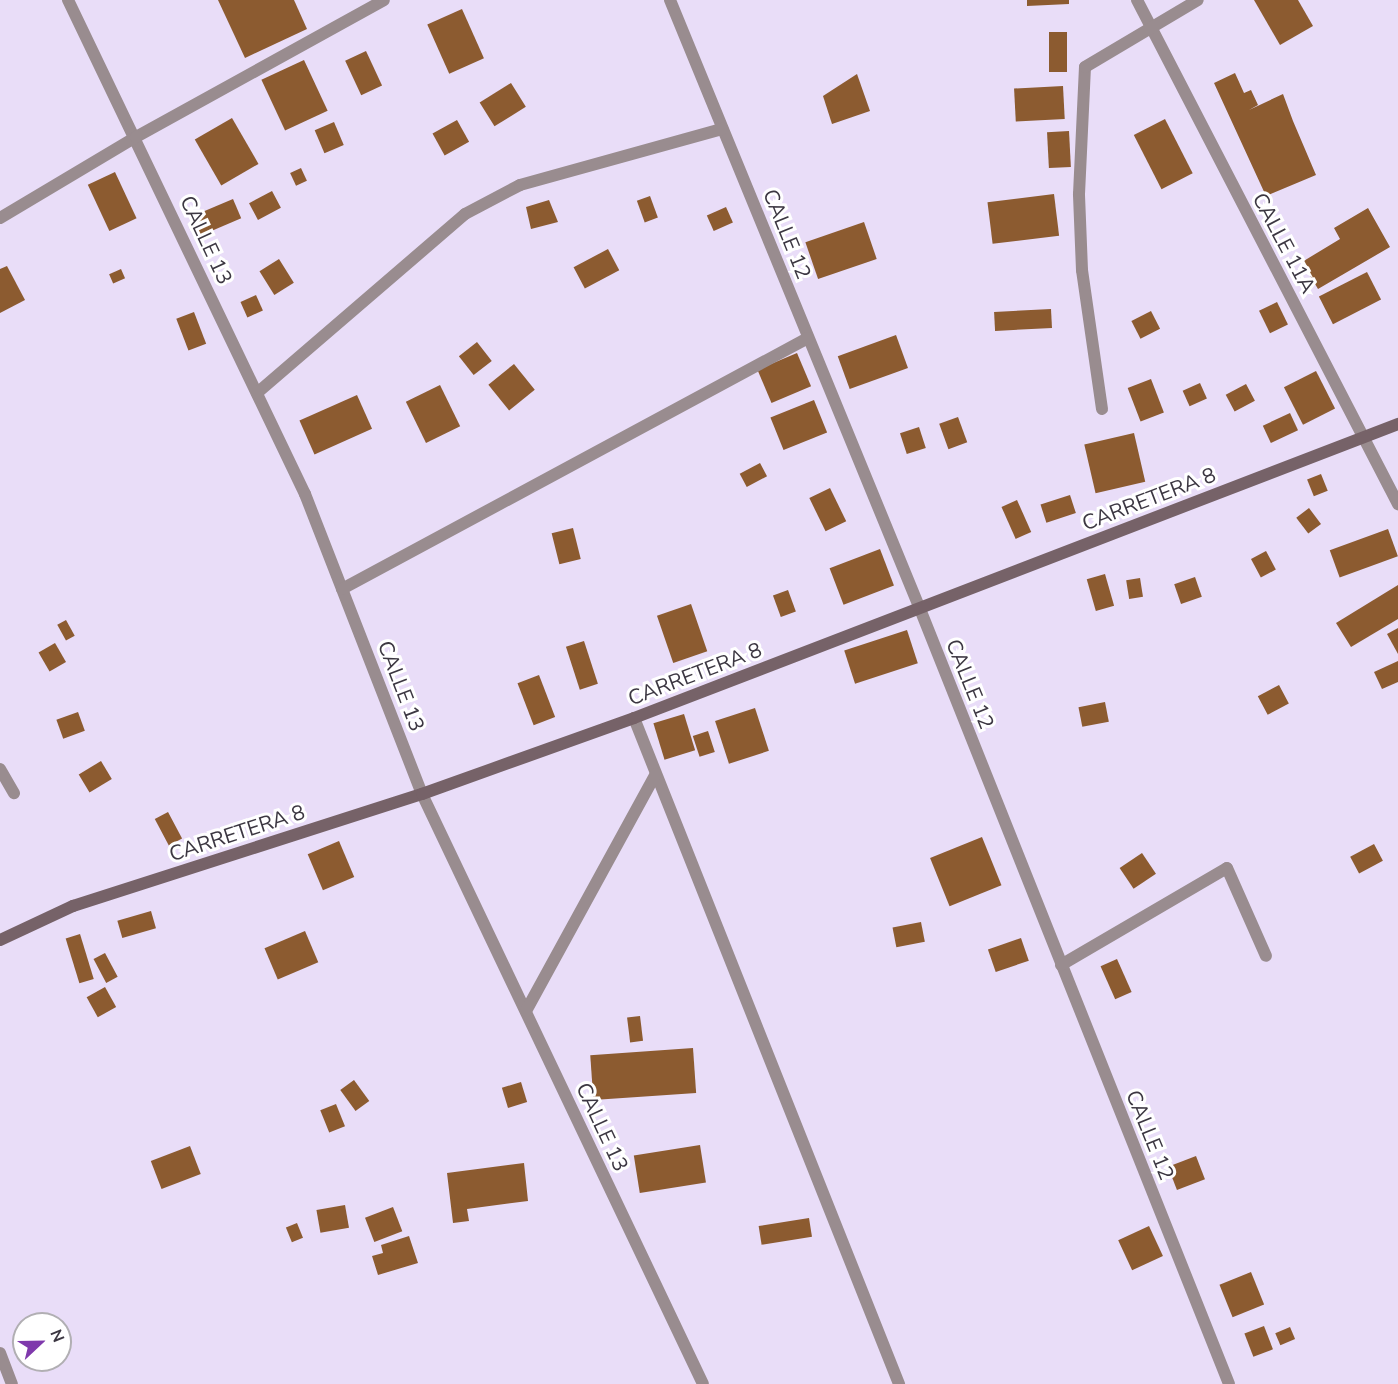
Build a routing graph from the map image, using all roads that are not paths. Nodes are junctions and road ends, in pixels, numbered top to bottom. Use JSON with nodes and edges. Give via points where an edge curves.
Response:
{"nodes":[{"id":1,"x":68,"y":0,"type":"edge"},
{"id":2,"x":384,"y":0,"type":"edge"},
{"id":3,"x":670,"y":0,"type":"edge"},
{"id":4,"x":1137,"y":0,"type":"edge"},
{"id":5,"x":1198,"y":0,"type":"edge"},
{"id":6,"x":1150,"y":29,"type":"junction"},
{"id":7,"x":722,"y":129,"type":"junction"},
{"id":8,"x":136,"y":137,"type":"junction"},
{"id":9,"x":0,"y":218,"type":"edge"},
{"id":10,"x":808,"y":338,"type":"junction"},
{"id":11,"x":257,"y":393,"type":"junction"},
{"id":12,"x":1102,"y":409,"type":"dead end"},
{"id":13,"x":1398,"y":424,"type":"edge"},
{"id":14,"x":1363,"y":437,"type":"junction"},
{"id":15,"x":1398,"y":504,"type":"edge"},
{"id":16,"x":342,"y":589,"type":"junction"},
{"id":17,"x":920,"y":609,"type":"junction"},
{"id":18,"x":634,"y":718,"type":"junction"},
{"id":19,"x":0,"y":769,"type":"edge"},
{"id":20,"x":656,"y":774,"type":"junction"},
{"id":21,"x":14,"y":793,"type":"dead end"},
{"id":22,"x":422,"y":794,"type":"junction"},
{"id":23,"x":0,"y":940,"type":"edge"},
{"id":24,"x":1266,"y":956,"type":"dead end"},
{"id":25,"x":1060,"y":965,"type":"junction"},
{"id":26,"x":526,"y":1011,"type":"junction"},
{"id":27,"x":0,"y":1353,"type":"edge"},
{"id":28,"x":12,"y":1384,"type":"edge"},
{"id":29,"x":703,"y":1384,"type":"edge"},
{"id":30,"x":899,"y":1384,"type":"edge"},
{"id":31,"x":1229,"y":1384,"type":"edge"}],
"edges":[{"from":1,"to":8,"type":"street","name":"CALLE 13"},
{"from":2,"to":8,"type":"street"},
{"from":3,"to":7,"type":"street","name":"CALLE 12"},
{"from":4,"to":6,"type":"street","name":"CALLE 11A"},
{"from":5,"to":6,"type":"street"},
{"from":6,"to":12,"type":"street","via":[[1085,68],[1081,95],[1082,270]]},
{"from":6,"to":14,"type":"street","name":"CALLE 11A"},
{"from":7,"to":10,"type":"street","name":"CALLE 12"},
{"from":7,"to":11,"type":"street","via":[[520,185],[465,214]]},
{"from":8,"to":9,"type":"street"},
{"from":8,"to":11,"type":"street","name":"CALLE 13"},
{"from":10,"to":16,"type":"street"},
{"from":10,"to":17,"type":"street","name":"CALLE 12"},
{"from":11,"to":16,"type":"street","name":"CALLE 13","via":[[305,494]]},
{"from":13,"to":14,"type":"street","name":"CARRETERA 8"},
{"from":14,"to":15,"type":"street","name":"CALLE 11A"},
{"from":14,"to":17,"type":"street","name":"CARRETERA 8"},
{"from":16,"to":22,"type":"street","name":"CALLE 13"},
{"from":17,"to":18,"type":"street","name":"CARRETERA 8"},
{"from":17,"to":25,"type":"street","name":"CALLE 12"},
{"from":18,"to":20,"type":"street"},
{"from":18,"to":22,"type":"street","name":"CARRETERA 8"},
{"from":19,"to":21,"type":"street"},
{"from":20,"to":26,"type":"street"},
{"from":20,"to":30,"type":"street"},
{"from":22,"to":23,"type":"street","name":"CARRETERA 8","via":[[73,906]]},
{"from":22,"to":26,"type":"street","name":"CALLE 13"},
{"from":24,"to":25,"type":"street","via":[[1227,868]]},
{"from":25,"to":31,"type":"street","name":"CALLE 12"},
{"from":26,"to":29,"type":"street","name":"CALLE 13"},
{"from":27,"to":28,"type":"street"}]}
